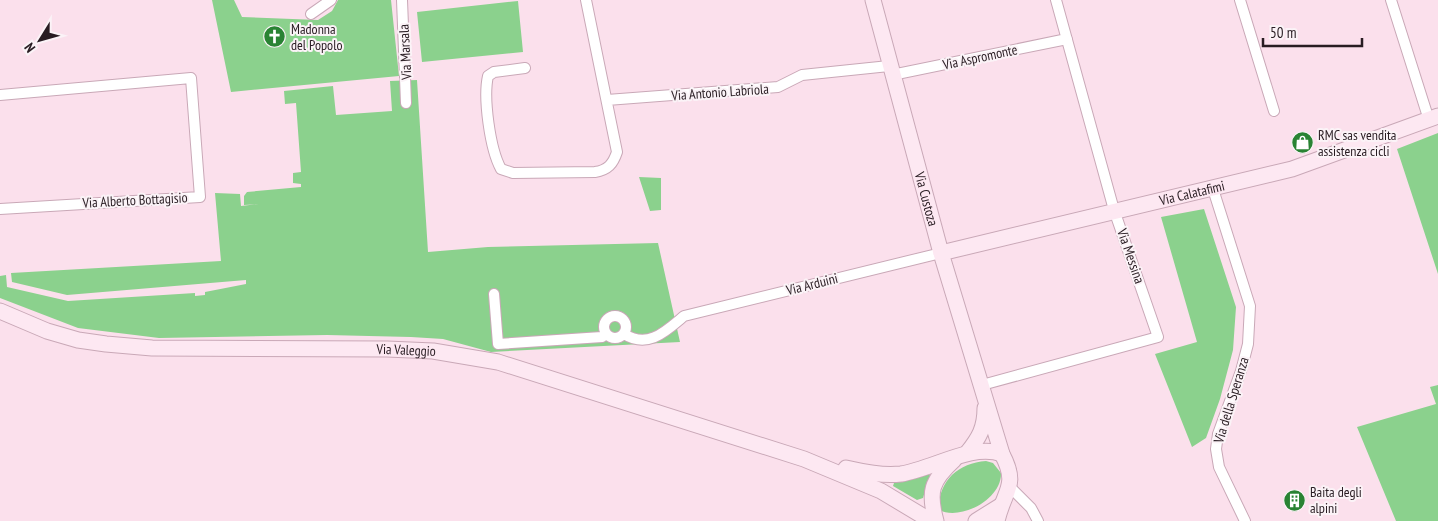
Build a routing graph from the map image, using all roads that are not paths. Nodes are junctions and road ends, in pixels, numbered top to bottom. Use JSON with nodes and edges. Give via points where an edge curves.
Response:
{"nodes":[{"id":1,"x":331,"y":0,"type":"edge"},
{"id":2,"x":402,"y":0,"type":"edge"},
{"id":3,"x":586,"y":0,"type":"edge"},
{"id":4,"x":873,"y":0,"type":"edge"},
{"id":5,"x":1056,"y":0,"type":"edge"},
{"id":6,"x":1240,"y":0,"type":"edge"},
{"id":7,"x":1392,"y":0,"type":"edge"},
{"id":8,"x":311,"y":14,"type":"dead end"},
{"id":9,"x":1067,"y":38,"type":"junction"},
{"id":10,"x":525,"y":68,"type":"dead end"},
{"id":11,"x":891,"y":71,"type":"junction"},
{"id":12,"x":0,"y":95,"type":"edge"},
{"id":13,"x":607,"y":100,"type":"junction"},
{"id":14,"x":406,"y":103,"type":"dead end"},
{"id":15,"x":1274,"y":111,"type":"dead end"},
{"id":16,"x":1433,"y":118,"type":"edge"},
{"id":17,"x":1213,"y":189,"type":"junction"},
{"id":18,"x":0,"y":209,"type":"edge"},
{"id":19,"x":1114,"y":210,"type":"junction"},
{"id":20,"x":941,"y":253,"type":"junction"},
{"id":21,"x":494,"y":294,"type":"dead end"},
{"id":22,"x":0,"y":311,"type":"edge"},
{"id":23,"x":606,"y":334,"type":"junction"},
{"id":24,"x":624,"y":334,"type":"junction"},
{"id":25,"x":984,"y":391,"type":"junction"},
{"id":26,"x":1002,"y":454,"type":"junction"},
{"id":27,"x":961,"y":456,"type":"junction"},
{"id":28,"x":804,"y":459,"type":"junction"},
{"id":29,"x":1010,"y":487,"type":"junction"},
{"id":30,"x":1000,"y":506,"type":"junction"},
{"id":31,"x":931,"y":521,"type":"edge"},
{"id":32,"x":936,"y":521,"type":"edge"},
{"id":33,"x":976,"y":521,"type":"edge"},
{"id":34,"x":997,"y":521,"type":"edge"},
{"id":35,"x":1038,"y":521,"type":"edge"},
{"id":36,"x":1244,"y":521,"type":"edge"}],
"edges":[{"from":1,"to":8,"type":"street"},
{"from":2,"to":14,"type":"street","name":"Via Marsala"},
{"from":3,"to":13,"type":"street"},
{"from":4,"to":11,"type":"main road","name":"Via Custoza"},
{"from":5,"to":9,"type":"street","name":"Via Messina"},
{"from":6,"to":15,"type":"street"},
{"from":7,"to":16,"type":"street"},
{"from":9,"to":11,"type":"street","name":"Via Aspromonte"},
{"from":9,"to":19,"type":"street","name":"Via Messina"},
{"from":10,"to":13,"type":"street","via":[[494,72],[488,76],[487,97],[494,157],[501,169],[513,173],[595,172],[608,168],[617,152]]},
{"from":11,"to":13,"type":"street","name":"Via Antonio Labriola","via":[[802,75],[778,87]]},
{"from":11,"to":20,"type":"main road","name":"Via Custoza"},
{"from":12,"to":18,"type":"street","name":"Via Alberto Bottagisio","via":[[190,78],[200,196]]},
{"from":16,"to":17,"type":"main road","name":"Via Calatafimi","via":[[1292,169]]},
{"from":17,"to":19,"type":"main road","name":"Via Calatafimi"},
{"from":17,"to":36,"type":"street","name":"Via della Speranza","via":[[1250,306],[1248,344],[1216,449],[1219,468]]},
{"from":19,"to":20,"type":"main road","name":"Via Calatafimi"},
{"from":19,"to":25,"type":"street","name":"Via Messina","via":[[1158,337]]},
{"from":20,"to":24,"type":"street","name":"Via Arduini","via":[[684,316],[660,336],[634,340]]},
{"from":20,"to":25,"type":"main road","name":"Via Custoza"},
{"from":21,"to":23,"type":"street","via":[[498,344],[602,337]]},
{"from":22,"to":28,"type":"main road","name":"Via Valeggio","via":[[47,331],[106,344],[152,348],[387,349],[498,362]]},
{"from":23,"to":24,"type":"street","via":[[614,338]]},
{"from":23,"to":24,"type":"street","via":[[605,322],[616,316],[625,323]]},
{"from":25,"to":26,"type":"main road","name":"Via Custoza"},
{"from":25,"to":27,"type":"main road","name":"Via Custoza","via":[[985,424],[978,439]]},
{"from":26,"to":27,"type":"main road","via":[[992,450]]},
{"from":26,"to":29,"type":"main road","name":"Via Custoza","via":[[1012,478]]},
{"from":27,"to":28,"type":"main road","via":[[900,474],[874,474]]},
{"from":27,"to":32,"type":"main road","name":"Via Custoza","via":[[942,471],[936,481],[930,500]]},
{"from":28,"to":31,"type":"main road","via":[[881,491]]},
{"from":29,"to":30,"type":"main road"},
{"from":29,"to":35,"type":"street"},
{"from":30,"to":33,"type":"main road"},
{"from":30,"to":34,"type":"main road"}]}
